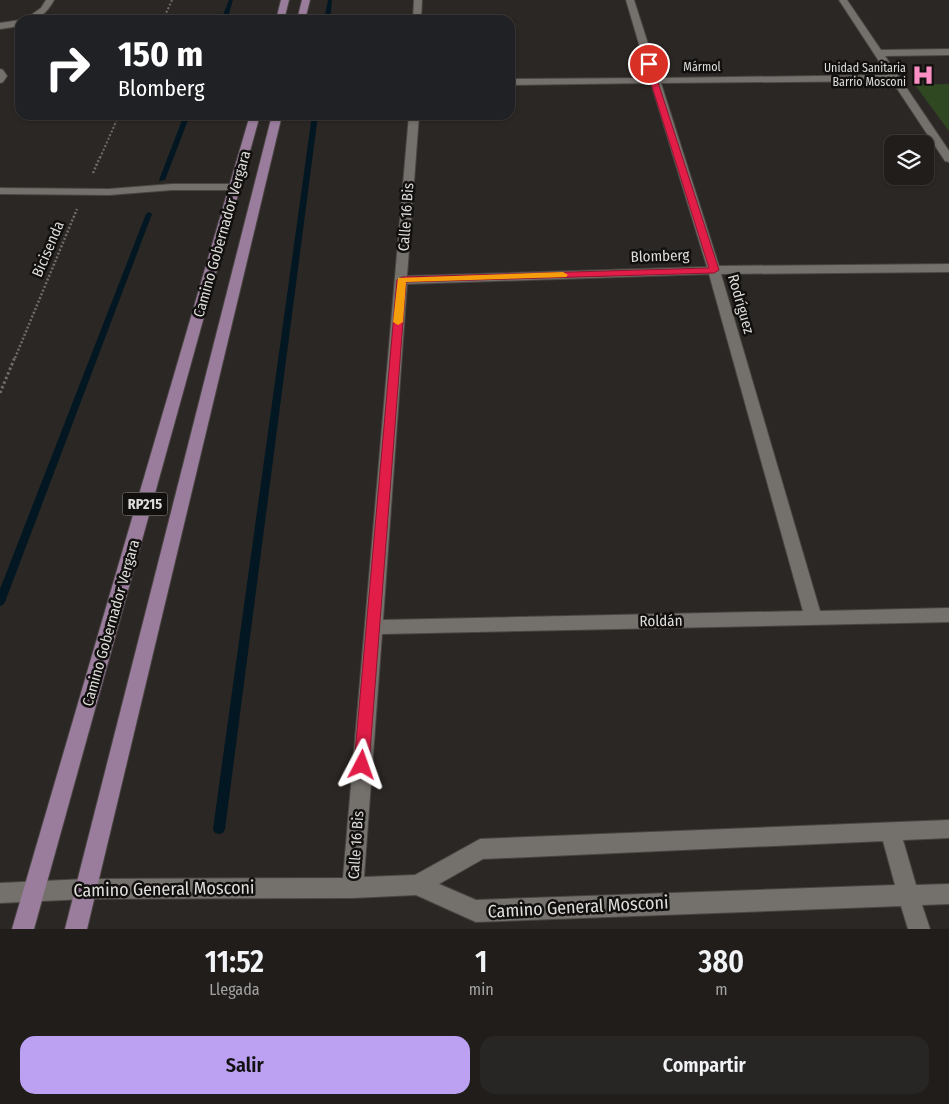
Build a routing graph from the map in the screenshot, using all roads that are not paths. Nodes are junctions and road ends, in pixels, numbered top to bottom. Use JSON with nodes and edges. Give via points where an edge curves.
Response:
{"nodes":[{"id":1,"x":50,"y":0,"type":"edge"},
{"id":2,"x":285,"y":0,"type":"edge"},
{"id":3,"x":306,"y":0,"type":"edge"},
{"id":4,"x":418,"y":0,"type":"edge"},
{"id":5,"x":630,"y":0,"type":"edge"},
{"id":6,"x":843,"y":0,"type":"edge"},
{"id":7,"x":36,"y":15,"type":"edge"},
{"id":8,"x":281,"y":15,"type":"edge"},
{"id":9,"x":302,"y":15,"type":"edge"},
{"id":10,"x":417,"y":15,"type":"edge"},
{"id":11,"x":15,"y":24,"type":"edge"},
{"id":12,"x":0,"y":26,"type":"edge"},
{"id":13,"x":949,"y":52,"type":"edge"},
{"id":14,"x":878,"y":53,"type":"junction"},
{"id":15,"x":0,"y":72,"type":"edge"},
{"id":16,"x":894,"y":78,"type":"junction"},
{"id":17,"x":653,"y":79,"type":"junction"},
{"id":18,"x":0,"y":80,"type":"edge"},
{"id":19,"x":515,"y":82,"type":"edge"},
{"id":20,"x":253,"y":120,"type":"edge"},
{"id":21,"x":276,"y":120,"type":"edge"},
{"id":22,"x":414,"y":120,"type":"edge"},
{"id":23,"x":949,"y":159,"type":"edge"},
{"id":24,"x":235,"y":187,"type":"junction"},
{"id":25,"x":0,"y":191,"type":"edge"},
{"id":26,"x":949,"y":268,"type":"edge"},
{"id":27,"x":714,"y":270,"type":"junction"},
{"id":28,"x":402,"y":280,"type":"junction"},
{"id":29,"x":949,"y":615,"type":"edge"},
{"id":30,"x":813,"y":618,"type":"junction"},
{"id":31,"x":372,"y":627,"type":"junction"},
{"id":32,"x":949,"y":829,"type":"edge"},
{"id":33,"x":890,"y":832,"type":"junction"},
{"id":34,"x":417,"y":884,"type":"junction"},
{"id":35,"x":353,"y":888,"type":"junction"},
{"id":36,"x":86,"y":889,"type":"junction"},
{"id":37,"x":0,"y":893,"type":"edge"},
{"id":38,"x":34,"y":893,"type":"junction"},
{"id":39,"x":949,"y":894,"type":"edge"},
{"id":40,"x":908,"y":897,"type":"junction"},
{"id":41,"x":23,"y":929,"type":"edge"},
{"id":42,"x":76,"y":929,"type":"edge"},
{"id":43,"x":918,"y":929,"type":"edge"}],
"edges":[{"from":1,"to":7,"type":"street"},
{"from":2,"to":8,"type":"main road"},
{"from":3,"to":9,"type":"main road"},
{"from":4,"to":10,"type":"street"},
{"from":5,"to":17,"type":"street","name":"Rodríguez"},
{"from":6,"to":14,"type":"street"},
{"from":11,"to":12,"type":"street"},
{"from":13,"to":14,"type":"street"},
{"from":14,"to":16,"type":"street"},
{"from":15,"to":18,"type":"street"},
{"from":16,"to":17,"type":"street","name":"Mármol"},
{"from":16,"to":23,"type":"street"},
{"from":17,"to":19,"type":"street","name":"Mármol"},
{"from":17,"to":27,"type":"street","name":"Rodríguez"},
{"from":20,"to":24,"type":"main road","name":"Camino Gobernador Vergara","number":"RP215"},
{"from":21,"to":36,"type":"main road","name":"Camino Gobernador Vergara","number":"RP215"},
{"from":22,"to":28,"type":"street","name":"Calle 16 Bis"},
{"from":24,"to":25,"type":"street"},
{"from":24,"to":38,"type":"main road","name":"Camino Gobernador Vergara","number":"RP215"},
{"from":26,"to":27,"type":"street","name":"Blomberg"},
{"from":27,"to":28,"type":"street","name":"Blomberg"},
{"from":27,"to":30,"type":"street","name":"Rodríguez"},
{"from":28,"to":31,"type":"street","name":"Calle 16 Bis"},
{"from":29,"to":30,"type":"street","name":"Roldán"},
{"from":30,"to":31,"type":"street","name":"Roldán"},
{"from":31,"to":35,"type":"street","name":"Calle 16 Bis"},
{"from":32,"to":33,"type":"street"},
{"from":33,"to":34,"type":"street","via":[[480,849]]},
{"from":33,"to":40,"type":"street"},
{"from":34,"to":35,"type":"street","name":"Camino General Mosconi"},
{"from":34,"to":40,"type":"street","name":"Camino General Mosconi","via":[[476,911]]},
{"from":35,"to":36,"type":"street","name":"Camino General Mosconi"},
{"from":36,"to":38,"type":"street","name":"Camino General Mosconi"},
{"from":36,"to":42,"type":"main road","name":"Camino Gobernador Vergara","number":"RP215"},
{"from":37,"to":38,"type":"street","name":"Camino General Mosconi"},
{"from":38,"to":41,"type":"main road","name":"Camino Gobernador Vergara","number":"RP215"},
{"from":39,"to":40,"type":"street","name":"Camino General Mosconi"},
{"from":40,"to":43,"type":"street"}]}
